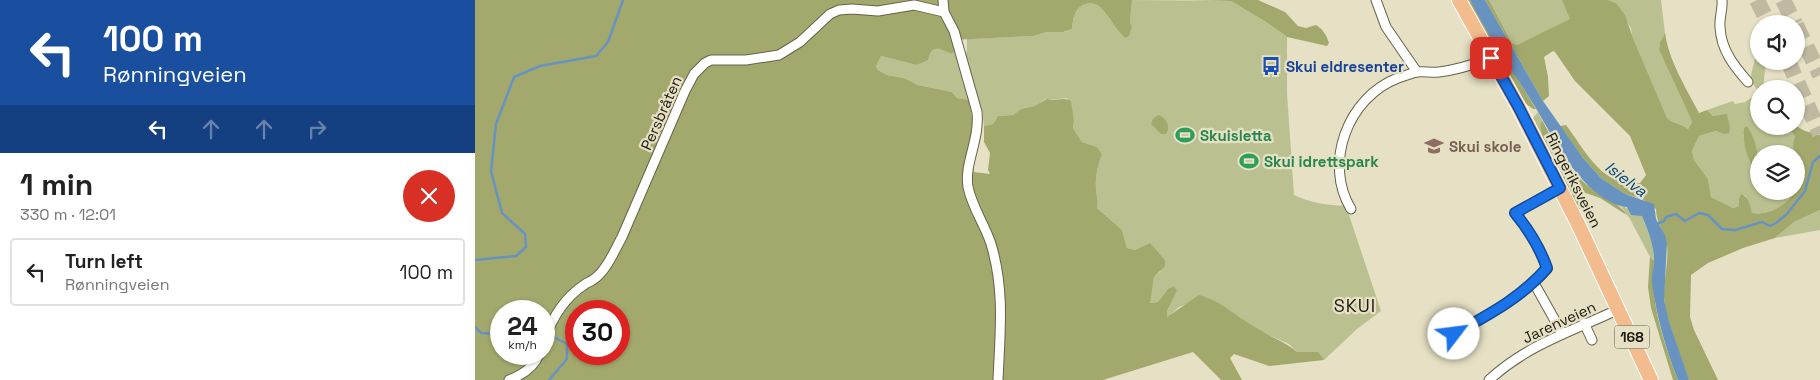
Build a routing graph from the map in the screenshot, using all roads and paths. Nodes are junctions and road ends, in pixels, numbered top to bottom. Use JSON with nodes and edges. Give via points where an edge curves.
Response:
{"nodes":[{"id":1,"x":943,"y":0,"type":"edge"},
{"id":2,"x":1376,"y":0,"type":"edge"},
{"id":3,"x":1459,"y":0,"type":"edge"},
{"id":4,"x":1722,"y":0,"type":"edge"},
{"id":5,"x":944,"y":12,"type":"junction"},
{"id":6,"x":1491,"y":58,"type":"junction"},
{"id":7,"x":1417,"y":72,"type":"junction"},
{"id":8,"x":1748,"y":82,"type":"dead end"},
{"id":9,"x":1560,"y":188,"type":"junction"},
{"id":10,"x":1351,"y":209,"type":"dead end"},
{"id":11,"x":1534,"y":283,"type":"junction"},
{"id":12,"x":1619,"y":309,"type":"junction"},
{"id":13,"x":555,"y":314,"type":"edge"},
{"id":14,"x":1584,"y":323,"type":"junction"},
{"id":15,"x":1562,"y":333,"type":"junction"},
{"id":16,"x":1454,"y":334,"type":"dead end"},
{"id":17,"x":1592,"y":340,"type":"dead end"},
{"id":18,"x":532,"y":365,"type":"edge"},
{"id":19,"x":509,"y":380,"type":"edge"},
{"id":20,"x":998,"y":380,"type":"edge"},
{"id":21,"x":1489,"y":380,"type":"edge"},
{"id":22,"x":1651,"y":380,"type":"edge"}],
"edges":[{"from":1,"to":5,"type":"street"},
{"from":2,"to":7,"type":"street","via":[[1386,27]]},
{"from":3,"to":6,"type":"main road","name":"Ringeriksveien","number":"168"},
{"from":4,"to":8,"type":"street","via":[[1720,25],[1723,43],[1731,63]]},
{"from":5,"to":13,"type":"street","name":"Persbråten","via":[[914,5],[878,11],[839,10],[779,55],[705,63],[694,74],[685,91],[612,257],[595,279],[584,284]]},
{"from":5,"to":20,"type":"street","via":[[954,31],[979,125],[968,167],[968,186],[990,243],[1000,284]]},
{"from":6,"to":7,"type":"street","via":[[1439,72]]},
{"from":6,"to":9,"type":"main road","name":"Ringeriksveien","number":"168"},
{"from":7,"to":10,"type":"street","via":[[1385,85],[1368,98],[1350,121],[1341,144],[1339,168],[1345,200]]},
{"from":9,"to":11,"type":"street","via":[[1515,213],[1541,250],[1547,268]]},
{"from":9,"to":12,"type":"main road","name":"Ringeriksveien","number":"168"},
{"from":11,"to":15,"type":"street"},
{"from":11,"to":16,"type":"street","via":[[1508,303]]},
{"from":12,"to":14,"type":"street","name":"Jarenveien"},
{"from":12,"to":22,"type":"main road","name":"Ringeriksveien","number":"168"},
{"from":14,"to":15,"type":"street","name":"Jarenveien"},
{"from":14,"to":17,"type":"street"},
{"from":15,"to":21,"type":"street","name":"Jarenveien","via":[[1532,349]]},
{"from":18,"to":19,"type":"street"}]}
